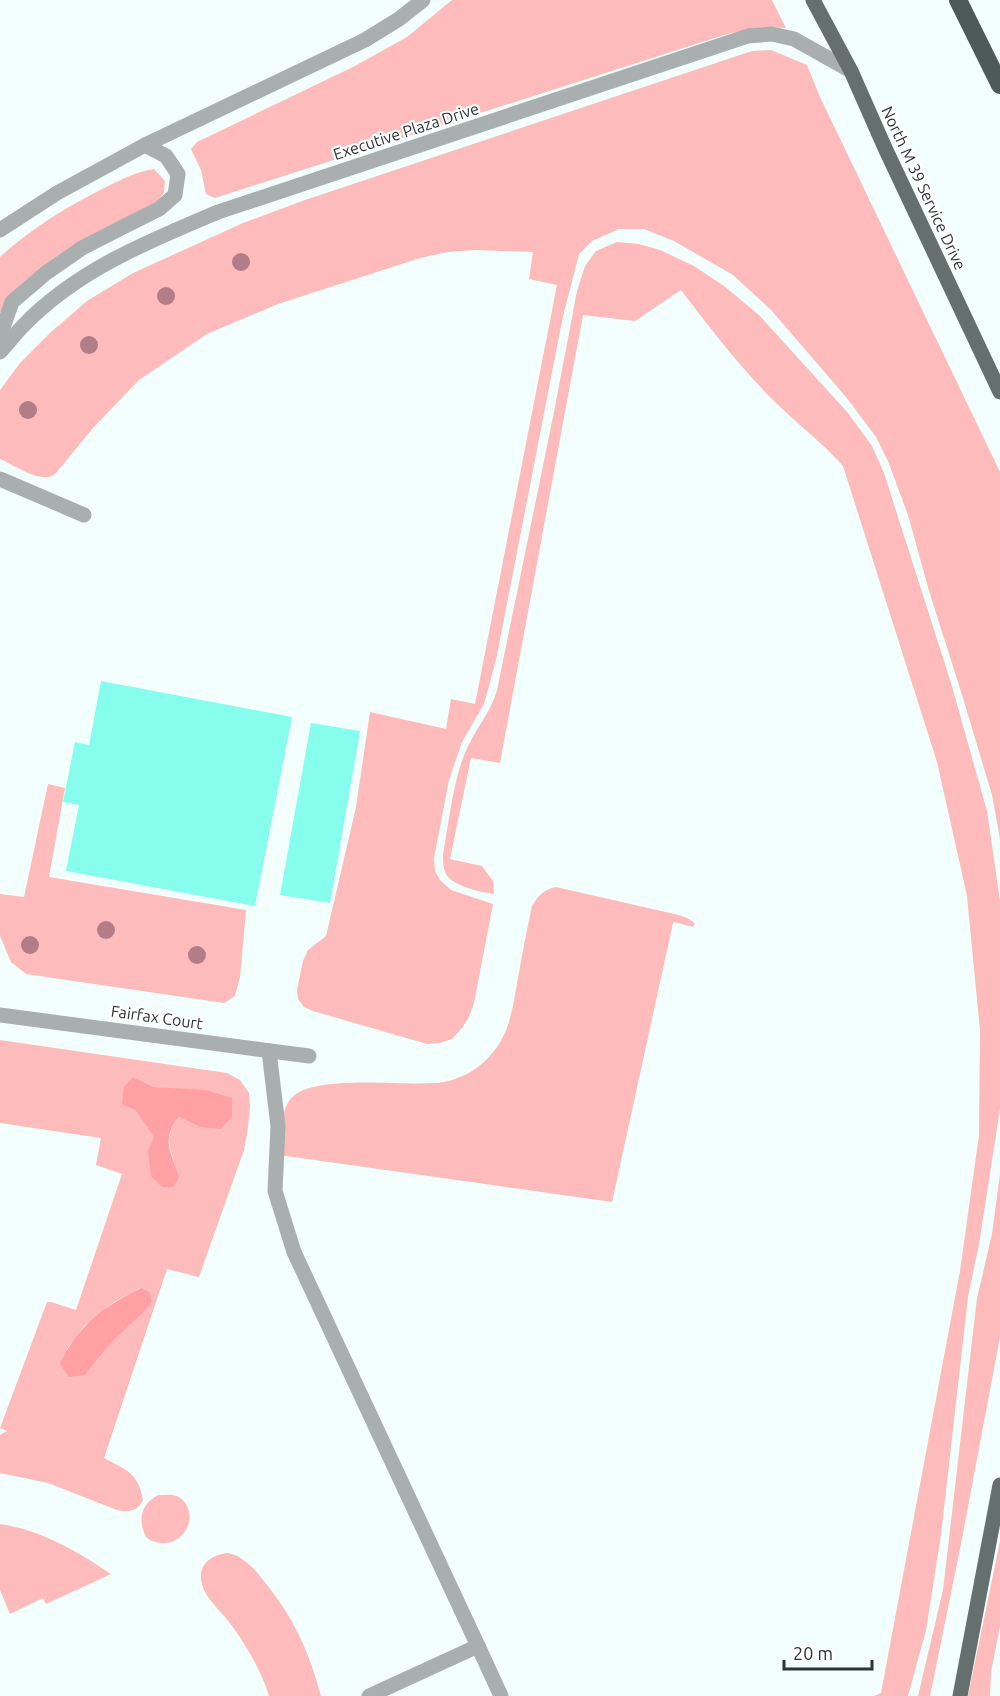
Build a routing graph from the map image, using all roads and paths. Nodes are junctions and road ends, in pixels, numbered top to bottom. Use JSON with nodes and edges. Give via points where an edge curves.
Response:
{"nodes":[{"id":1,"x":423,"y":0,"type":"edge"},
{"id":2,"x":813,"y":0,"type":"edge"},
{"id":3,"x":958,"y":0,"type":"edge"},
{"id":4,"x":851,"y":71,"type":"junction"},
{"id":5,"x":1000,"y":85,"type":"edge"},
{"id":6,"x":145,"y":145,"type":"junction"},
{"id":7,"x":0,"y":230,"type":"edge"},
{"id":8,"x":0,"y":336,"type":"edge"},
{"id":9,"x":0,"y":352,"type":"edge"},
{"id":10,"x":1000,"y":392,"type":"edge"},
{"id":11,"x":0,"y":479,"type":"edge"},
{"id":12,"x":84,"y":515,"type":"dead end"},
{"id":13,"x":0,"y":1015,"type":"edge"},
{"id":14,"x":269,"y":1051,"type":"junction"},
{"id":15,"x":309,"y":1056,"type":"dead end"},
{"id":16,"x":1000,"y":1485,"type":"edge"},
{"id":17,"x":478,"y":1646,"type":"junction"},
{"id":18,"x":369,"y":1696,"type":"edge"},
{"id":19,"x":501,"y":1696,"type":"edge"},
{"id":20,"x":960,"y":1696,"type":"edge"}],
"edges":[{"from":1,"to":6,"type":"street","via":[[365,40]]},
{"from":2,"to":4,"type":"main road","name":"North M 39 Service Drive"},
{"from":3,"to":5,"type":"highway"},
{"from":4,"to":9,"type":"street","name":"Executive Plaza Drive","via":[[794,39],[772,34],[748,36],[218,212],[105,264],[62,292]]},
{"from":4,"to":10,"type":"main road","name":"North M 39 Service Drive"},
{"from":6,"to":7,"type":"street","via":[[57,193]]},
{"from":6,"to":8,"type":"street","via":[[166,156],[178,174],[175,195],[159,209],[82,248],[46,273],[12,302]]},
{"from":11,"to":12,"type":"street"},
{"from":13,"to":14,"type":"street","name":"Fairfax Court"},
{"from":14,"to":15,"type":"street","name":"Fairfax Court"},
{"from":14,"to":17,"type":"street","via":[[278,1126],[275,1191],[294,1252]]},
{"from":16,"to":20,"type":"main road"},
{"from":17,"to":18,"type":"street"},
{"from":17,"to":19,"type":"street"}]}
